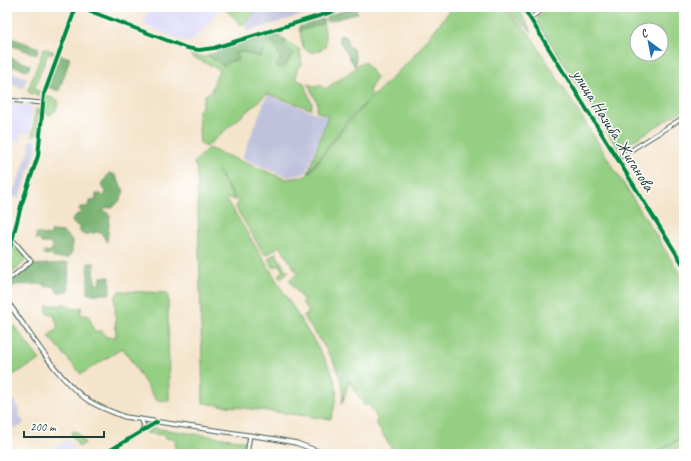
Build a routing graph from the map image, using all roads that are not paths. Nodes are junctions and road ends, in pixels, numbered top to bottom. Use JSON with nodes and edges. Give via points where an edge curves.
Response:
{"nodes":[{"id":1,"x":76,"y":7,"type":"edge"},
{"id":2,"x":79,"y":7,"type":"edge"},
{"id":3,"x":348,"y":7,"type":"edge"},
{"id":4,"x":523,"y":7,"type":"edge"},
{"id":5,"x":547,"y":7,"type":"edge"},
{"id":6,"x":530,"y":18,"type":"junction"},
{"id":7,"x":7,"y":100,"type":"edge"},
{"id":8,"x":43,"y":103,"type":"junction"},
{"id":9,"x":684,"y":117,"type":"edge"},
{"id":10,"x":617,"y":159,"type":"junction"},
{"id":11,"x":13,"y":240,"type":"junction"},
{"id":12,"x":19,"y":247,"type":"junction"},
{"id":13,"x":10,"y":248,"type":"junction"},
{"id":14,"x":7,"y":260,"type":"edge"},
{"id":15,"x":684,"y":266,"type":"edge"},
{"id":16,"x":7,"y":281,"type":"edge"},
{"id":17,"x":7,"y":301,"type":"edge"},
{"id":18,"x":140,"y":419,"type":"junction"},
{"id":19,"x":157,"y":422,"type":"junction"},
{"id":20,"x":139,"y":432,"type":"junction"},
{"id":21,"x":250,"y":435,"type":"junction"},
{"id":22,"x":104,"y":454,"type":"edge"},
{"id":23,"x":247,"y":454,"type":"edge"},
{"id":24,"x":326,"y":454,"type":"edge"}],
"edges":[{"from":1,"to":8,"type":"street","via":[[47,85]]},
{"from":2,"to":3,"type":"street","via":[[187,48],[199,50],[214,48]]},
{"from":4,"to":6,"type":"street","name":"улица Назиба Жиганова"},
{"from":5,"to":6,"type":"street"},
{"from":6,"to":10,"type":"street","name":"улица Назиба Жиганова"},
{"from":7,"to":8,"type":"street"},
{"from":8,"to":11,"type":"street","via":[[38,156],[21,206]]},
{"from":9,"to":10,"type":"street"},
{"from":10,"to":15,"type":"street","name":"улица Назиба Жиганова"},
{"from":11,"to":12,"type":"street"},
{"from":11,"to":13,"type":"street"},
{"from":12,"to":13,"type":"street"},
{"from":12,"to":16,"type":"street","via":[[31,261]]},
{"from":13,"to":14,"type":"street"},
{"from":17,"to":18,"type":"main road","via":[[62,375],[80,394],[102,409]]},
{"from":18,"to":19,"type":"main road"},
{"from":18,"to":20,"type":"street","via":[[144,426]]},
{"from":19,"to":20,"type":"street"},
{"from":19,"to":21,"type":"main road"},
{"from":20,"to":22,"type":"street"},
{"from":21,"to":23,"type":"street"},
{"from":21,"to":24,"type":"main road","via":[[296,443]]}]}
